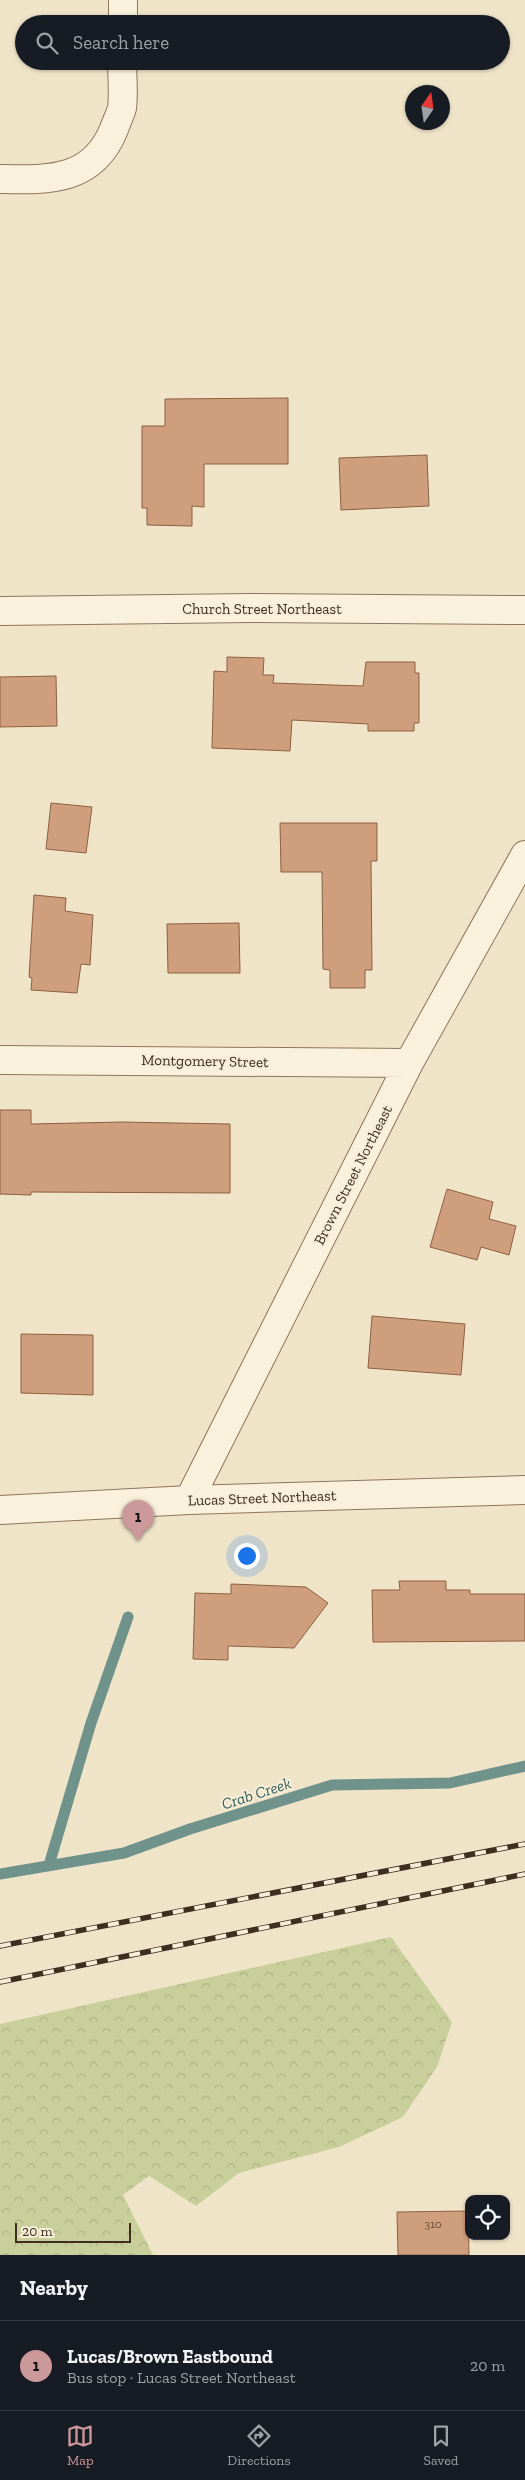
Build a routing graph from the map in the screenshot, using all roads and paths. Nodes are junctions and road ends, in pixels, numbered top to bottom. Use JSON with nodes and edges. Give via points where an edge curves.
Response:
{"nodes":[{"id":1,"x":123,"y":0,"type":"edge"},
{"id":2,"x":123,"y":15,"type":"edge"},
{"id":3,"x":122,"y":70,"type":"edge"},
{"id":4,"x":0,"y":179,"type":"edge"},
{"id":5,"x":525,"y":610,"type":"edge"},
{"id":6,"x":0,"y":611,"type":"edge"},
{"id":7,"x":525,"y":855,"type":"edge"},
{"id":8,"x":0,"y":1060,"type":"edge"},
{"id":9,"x":409,"y":1063,"type":"junction"},
{"id":10,"x":525,"y":1490,"type":"edge"},
{"id":11,"x":188,"y":1500,"type":"junction"},
{"id":12,"x":0,"y":1510,"type":"edge"}],
"edges":[{"from":1,"to":2,"type":"street"},
{"from":3,"to":4,"type":"street","via":[[122,108],[110,139],[94,161],[71,175],[40,180]]},
{"from":5,"to":6,"type":"street","name":"Church Street Northeast","via":[[252,608]]},
{"from":7,"to":9,"type":"street","name":"Brown Street Northeast"},
{"from":8,"to":9,"type":"street","name":"Montgomery Street"},
{"from":9,"to":11,"type":"street","name":"Brown Street Northeast"},
{"from":10,"to":11,"type":"street","name":"Lucas Street Northeast"},
{"from":11,"to":12,"type":"street","name":"Lucas Street Northeast"}]}
